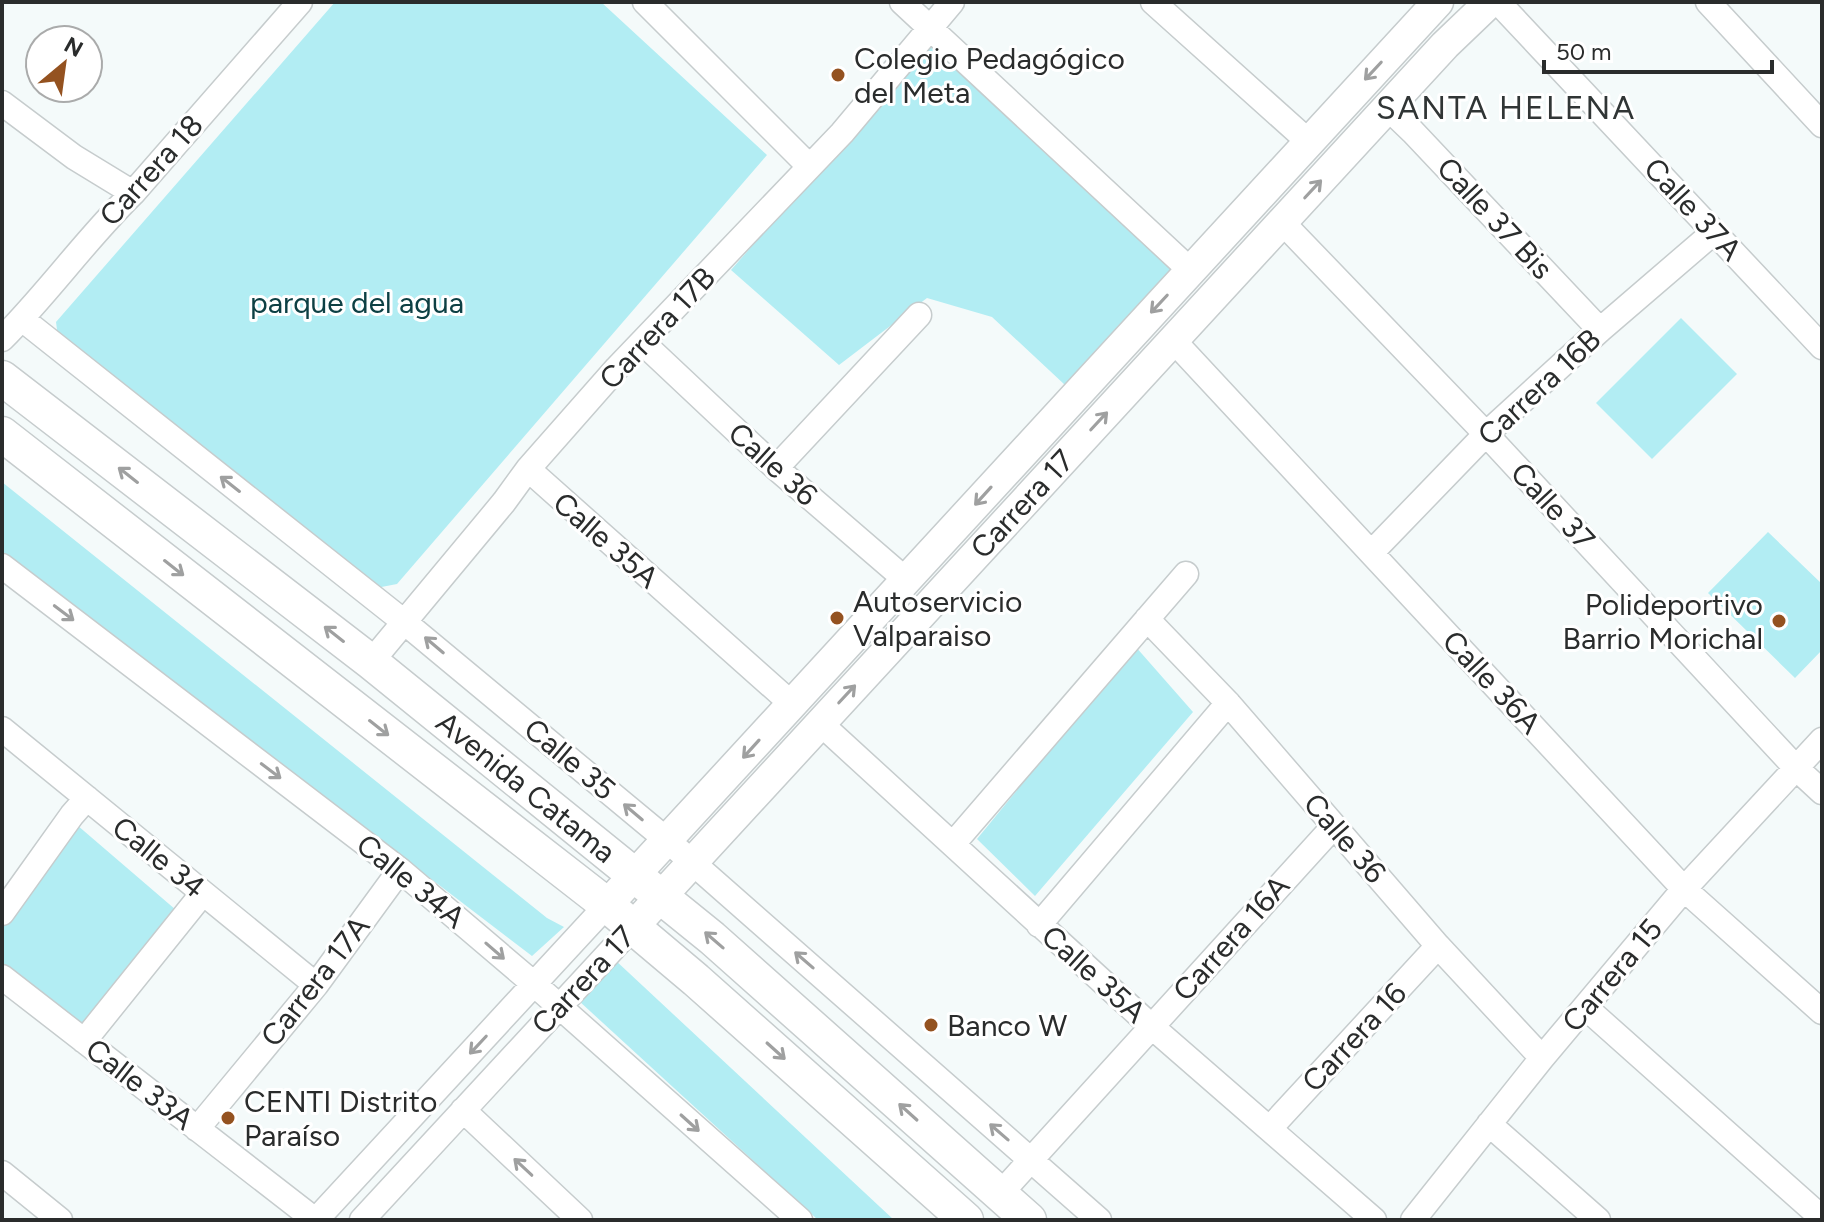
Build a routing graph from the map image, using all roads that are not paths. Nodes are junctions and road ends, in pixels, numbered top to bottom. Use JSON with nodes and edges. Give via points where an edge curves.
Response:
{"nodes":[{"id":1,"x":300,"y":2,"type":"edge"},
{"id":2,"x":645,"y":2,"type":"edge"},
{"id":3,"x":902,"y":2,"type":"edge"},
{"id":4,"x":952,"y":2,"type":"edge"},
{"id":5,"x":1153,"y":2,"type":"edge"},
{"id":6,"x":1490,"y":2,"type":"edge"},
{"id":7,"x":1498,"y":2,"type":"edge"},
{"id":8,"x":1708,"y":2,"type":"edge"},
{"id":9,"x":1425,"y":6,"type":"edge"},
{"id":10,"x":930,"y":28,"type":"junction"},
{"id":11,"x":1452,"y":38,"type":"junction"},
{"id":12,"x":2,"y":103,"type":"edge"},
{"id":13,"x":1388,"y":108,"type":"junction"},
{"id":14,"x":1822,"y":125,"type":"edge"},
{"id":15,"x":1309,"y":142,"type":"junction"},
{"id":16,"x":809,"y":166,"type":"junction"},
{"id":17,"x":133,"y":193,"type":"junction"},
{"id":18,"x":1282,"y":222,"type":"junction"},
{"id":19,"x":1714,"y":232,"type":"junction"},
{"id":20,"x":1190,"y":270,"type":"junction"},
{"id":21,"x":919,"y":315,"type":"dead end"},
{"id":22,"x":22,"y":319,"type":"junction"},
{"id":23,"x":1600,"y":330,"type":"junction"},
{"id":24,"x":2,"y":339,"type":"edge"},
{"id":25,"x":1173,"y":340,"type":"junction"},
{"id":26,"x":643,"y":343,"type":"junction"},
{"id":27,"x":1822,"y":347,"type":"edge"},
{"id":28,"x":2,"y":378,"type":"edge"},
{"id":29,"x":2,"y":434,"type":"edge"},
{"id":30,"x":1486,"y":434,"type":"junction"},
{"id":31,"x":776,"y":468,"type":"junction"},
{"id":32,"x":528,"y":469,"type":"junction"},
{"id":33,"x":1372,"y":552,"type":"junction"},
{"id":34,"x":2,"y":566,"type":"edge"},
{"id":35,"x":1186,"y":574,"type":"dead end"},
{"id":36,"x":906,"y":580,"type":"junction"},
{"id":37,"x":1147,"y":619,"type":"junction"},
{"id":38,"x":403,"y":621,"type":"junction"},
{"id":39,"x":371,"y":662,"type":"junction"},
{"id":40,"x":1228,"y":703,"type":"junction"},
{"id":41,"x":792,"y":704,"type":"junction"},
{"id":42,"x":820,"y":723,"type":"junction"},
{"id":43,"x":2,"y":729,"type":"edge"},
{"id":44,"x":1822,"y":740,"type":"edge"},
{"id":45,"x":1796,"y":768,"type":"junction"},
{"id":46,"x":1822,"y":792,"type":"edge"},
{"id":47,"x":87,"y":798,"type":"junction"},
{"id":48,"x":1334,"y":826,"type":"junction"},
{"id":49,"x":668,"y":841,"type":"junction"},
{"id":50,"x":953,"y":844,"type":"junction"},
{"id":51,"x":693,"y":862,"type":"junction"},
{"id":52,"x":400,"y":870,"type":"junction"},
{"id":53,"x":648,"y":886,"type":"junction"},
{"id":54,"x":1684,"y":889,"type":"junction"},
{"id":55,"x":203,"y":893,"type":"junction"},
{"id":56,"x":2,"y":913,"type":"edge"},
{"id":57,"x":620,"y":916,"type":"junction"},
{"id":58,"x":1039,"y":925,"type":"junction"},
{"id":59,"x":1438,"y":946,"type":"junction"},
{"id":60,"x":2,"y":977,"type":"edge"},
{"id":61,"x":534,"y":984,"type":"junction"},
{"id":62,"x":316,"y":985,"type":"junction"},
{"id":63,"x":559,"y":1007,"type":"junction"},
{"id":64,"x":1585,"y":1007,"type":"junction"},
{"id":65,"x":1822,"y":1012,"type":"edge"},
{"id":66,"x":1151,"y":1026,"type":"junction"},
{"id":67,"x":84,"y":1041,"type":"junction"},
{"id":68,"x":1542,"y":1058,"type":"junction"},
{"id":69,"x":463,"y":1110,"type":"junction"},
{"id":70,"x":1489,"y":1124,"type":"junction"},
{"id":71,"x":1270,"y":1128,"type":"junction"},
{"id":72,"x":197,"y":1129,"type":"junction"},
{"id":73,"x":1031,"y":1160,"type":"junction"},
{"id":74,"x":2,"y":1173,"type":"edge"},
{"id":75,"x":1000,"y":1194,"type":"junction"},
{"id":76,"x":1822,"y":1218,"type":"edge"},
{"id":77,"x":60,"y":1220,"type":"edge"},
{"id":78,"x":315,"y":1220,"type":"edge"},
{"id":79,"x":362,"y":1220,"type":"edge"},
{"id":80,"x":580,"y":1220,"type":"edge"},
{"id":81,"x":800,"y":1220,"type":"edge"},
{"id":82,"x":966,"y":1220,"type":"edge"},
{"id":83,"x":1029,"y":1220,"type":"edge"},
{"id":84,"x":1099,"y":1220,"type":"edge"},
{"id":85,"x":1374,"y":1220,"type":"edge"},
{"id":86,"x":1413,"y":1220,"type":"edge"},
{"id":87,"x":1598,"y":1220,"type":"edge"}],
"edges":[{"from":1,"to":17,"type":"street","name":"Carrera 18"},
{"from":2,"to":16,"type":"street"},
{"from":3,"to":10,"type":"street"},
{"from":4,"to":10,"type":"street","name":"Carrera 17B"},
{"from":5,"to":15,"type":"street"},
{"from":6,"to":11,"type":"street","name":"Carrera 17"},
{"from":7,"to":19,"type":"street","name":"Calle 37A"},
{"from":8,"to":14,"type":"street"},
{"from":9,"to":11,"type":"street"},
{"from":9,"to":15,"type":"street","name":"Carrera 17","one_way":true},
{"from":10,"to":16,"type":"street","name":"Carrera 17B"},
{"from":10,"to":20,"type":"street"},
{"from":11,"to":13,"type":"street","name":"Carrera 17"},
{"from":12,"to":17,"type":"street"},
{"from":18,"to":13,"type":"street","name":"Carrera 17","one_way":true},
{"from":13,"to":23,"type":"street","name":"Calle 37 Bis"},
{"from":15,"to":20,"type":"street","name":"Carrera 17"},
{"from":16,"to":26,"type":"street","name":"Carrera 17B"},
{"from":17,"to":22,"type":"street","name":"Carrera 18"},
{"from":18,"to":25,"type":"street","name":"Carrera 17"},
{"from":18,"to":30,"type":"street","name":"Calle 37"},
{"from":19,"to":23,"type":"street","name":"Carrera 16B"},
{"from":19,"to":27,"type":"street","name":"Calle 37A"},
{"from":20,"to":36,"type":"street","name":"Carrera 17","one_way":true},
{"from":21,"to":31,"type":"street"},
{"from":22,"to":24,"type":"street","name":"Carrera 18"},
{"from":38,"to":22,"type":"street","name":"Calle 35","one_way":true},
{"from":23,"to":30,"type":"street","name":"Carrera 16B"},
{"from":25,"to":33,"type":"street","name":"Calle 36A"},
{"from":42,"to":25,"type":"street","name":"Carrera 17","one_way":true},
{"from":26,"to":31,"type":"street","name":"Calle 36"},
{"from":26,"to":32,"type":"street","name":"Carrera 17B"},
{"from":39,"to":28,"type":"main road","name":"Avenida Catama","one_way":true},
{"from":29,"to":57,"type":"main road","name":"Avenida Catama","one_way":true},
{"from":30,"to":33,"type":"street","name":"Carrera 16B"},
{"from":30,"to":45,"type":"street","name":"Calle 37"},
{"from":31,"to":36,"type":"street","name":"Calle 36"},
{"from":32,"to":38,"type":"street","name":"Carrera 17B"},
{"from":32,"to":41,"type":"street","name":"Calle 35A"},
{"from":33,"to":54,"type":"street","name":"Calle 36A"},
{"from":34,"to":52,"type":"street","name":"Calle 34A","one_way":true},
{"from":35,"to":37,"type":"street"},
{"from":36,"to":41,"type":"street","name":"Carrera 17"},
{"from":37,"to":40,"type":"street","name":"Calle 36"},
{"from":37,"to":50,"type":"street"},
{"from":38,"to":39,"type":"street","name":"Carrera 17B"},
{"from":49,"to":38,"type":"street","name":"Calle 35","one_way":true},
{"from":39,"to":53,"type":"main road","name":"Avenida Catama"},
{"from":40,"to":48,"type":"street","name":"Calle 36"},
{"from":40,"to":58,"type":"street"},
{"from":41,"to":49,"type":"street","name":"Carrera 17","one_way":true},
{"from":42,"to":50,"type":"street","name":"Calle 35A"},
{"from":42,"to":51,"type":"street","name":"Carrera 17"},
{"from":43,"to":47,"type":"street","name":"Calle 34"},
{"from":44,"to":45,"type":"street","name":"Carrera 15"},
{"from":45,"to":46,"type":"street","name":"Calle 37"},
{"from":45,"to":54,"type":"street","name":"Carrera 15"},
{"from":47,"to":55,"type":"street","name":"Calle 34"},
{"from":47,"to":56,"type":"street"},
{"from":48,"to":59,"type":"street","name":"Calle 36"},
{"from":48,"to":66,"type":"street","name":"Carrera 16A"},
{"from":49,"to":51,"type":"street","name":"Calle 35"},
{"from":49,"to":53,"type":"street","name":"Carrera 17"},
{"from":50,"to":58,"type":"street","name":"Calle 35A"},
{"from":51,"to":53,"type":"street","name":"Carrera 17"},
{"from":73,"to":51,"type":"street","name":"Calle 35","one_way":true},
{"from":52,"to":61,"type":"street","name":"Calle 34A","one_way":true},
{"from":52,"to":62,"type":"street","name":"Carrera 17A"},
{"from":53,"to":57,"type":"street","name":"Carrera 17"},
{"from":75,"to":53,"type":"main road","name":"Avenida Catama","one_way":true},
{"from":54,"to":64,"type":"street","name":"Carrera 15"},
{"from":54,"to":65,"type":"street","name":"Calle 36A"},
{"from":55,"to":62,"type":"street","name":"Calle 34"},
{"from":55,"to":67,"type":"street"},
{"from":57,"to":61,"type":"street","name":"Carrera 17"},
{"from":57,"to":63,"type":"street","name":"Carrera 17"},
{"from":57,"to":82,"type":"main road","name":"Avenida Catama","one_way":true},
{"from":58,"to":66,"type":"street","name":"Calle 35A"},
{"from":59,"to":68,"type":"street","name":"Calle 36"},
{"from":59,"to":71,"type":"street","name":"Carrera 16"},
{"from":60,"to":67,"type":"street","name":"Calle 33A"},
{"from":61,"to":63,"type":"street","name":"Calle 34A"},
{"from":61,"to":78,"type":"street","name":"Carrera 17","one_way":true},
{"from":62,"to":72,"type":"street","name":"Carrera 17A"},
{"from":63,"to":69,"type":"street","name":"Carrera 17"},
{"from":63,"to":81,"type":"street","name":"Calle 34A","one_way":true},
{"from":64,"to":68,"type":"street","name":"Carrera 15"},
{"from":64,"to":76,"type":"street"},
{"from":66,"to":71,"type":"street","name":"Calle 35A"},
{"from":66,"to":73,"type":"street","name":"Carrera 16A"},
{"from":67,"to":72,"type":"street","name":"Calle 33A"},
{"from":68,"to":70,"type":"street","name":"Carrera 15"},
{"from":69,"to":79,"type":"street","name":"Carrera 17"},
{"from":80,"to":69,"type":"street","one_way":true},
{"from":70,"to":86,"type":"street","name":"Carrera 15"},
{"from":70,"to":87,"type":"street"},
{"from":71,"to":85,"type":"street","name":"Calle 35A"},
{"from":72,"to":78,"type":"street","name":"Calle 33A"},
{"from":73,"to":75,"type":"street","name":"Carrera 16A"},
{"from":73,"to":84,"type":"street","name":"Calle 35"},
{"from":74,"to":77,"type":"street"},
{"from":75,"to":83,"type":"main road","name":"Avenida Catama"}]}
